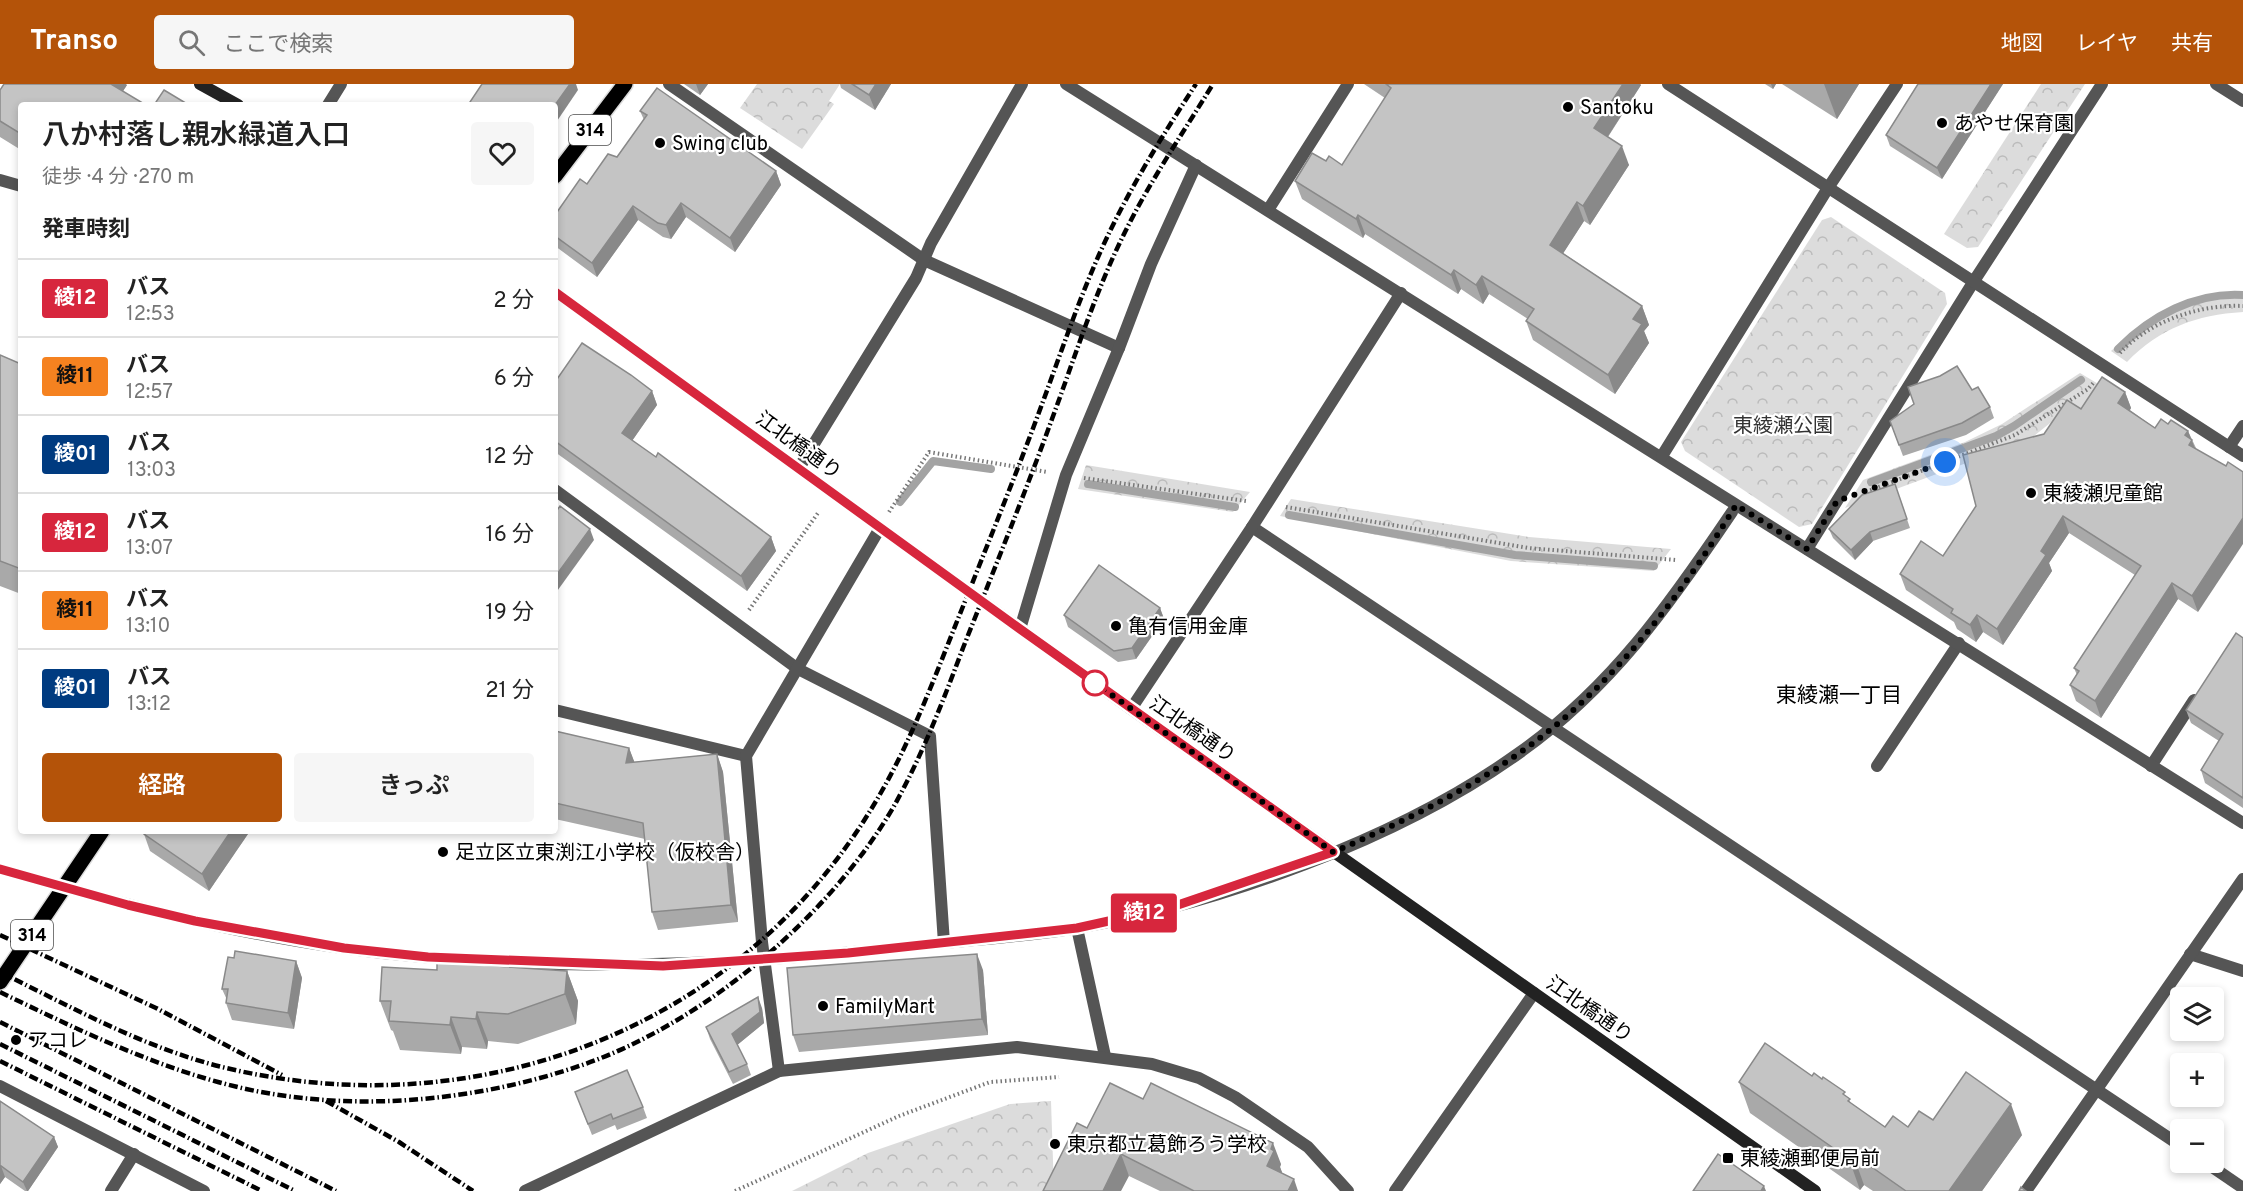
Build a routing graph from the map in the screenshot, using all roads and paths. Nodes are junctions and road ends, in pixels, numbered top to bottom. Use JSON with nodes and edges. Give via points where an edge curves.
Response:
{"nodes":[{"id":1,"x":200,"y":84,"type":"edge"},
{"id":2,"x":341,"y":84,"type":"edge"},
{"id":3,"x":626,"y":84,"type":"edge"},
{"id":4,"x":669,"y":84,"type":"edge"},
{"id":5,"x":1022,"y":84,"type":"edge"},
{"id":6,"x":1066,"y":84,"type":"edge"},
{"id":7,"x":1348,"y":84,"type":"edge"},
{"id":8,"x":1668,"y":84,"type":"edge"},
{"id":9,"x":1897,"y":84,"type":"edge"},
{"id":10,"x":2102,"y":84,"type":"edge"},
{"id":11,"x":2216,"y":84,"type":"edge"},
{"id":12,"x":2243,"y":101,"type":"edge"},
{"id":13,"x":233,"y":102,"type":"edge"},
{"id":14,"x":330,"y":102,"type":"edge"},
{"id":15,"x":1196,"y":165,"type":"junction"},
{"id":16,"x":558,"y":172,"type":"edge"},
{"id":17,"x":0,"y":180,"type":"edge"},
{"id":18,"x":18,"y":185,"type":"edge"},
{"id":19,"x":1828,"y":188,"type":"junction"},
{"id":20,"x":1268,"y":210,"type":"junction"},
{"id":21,"x":924,"y":260,"type":"junction"},
{"id":22,"x":1974,"y":281,"type":"junction"},
{"id":23,"x":1401,"y":293,"type":"junction"},
{"id":24,"x":558,"y":294,"type":"edge"},
{"id":25,"x":2243,"y":306,"type":"edge"},
{"id":26,"x":1119,"y":348,"type":"junction"},
{"id":27,"x":2107,"y":368,"type":"junction"},
{"id":28,"x":2243,"y":426,"type":"edge"},
{"id":29,"x":2229,"y":447,"type":"junction"},
{"id":30,"x":1662,"y":456,"type":"junction"},
{"id":31,"x":2243,"y":456,"type":"edge"},
{"id":32,"x":799,"y":468,"type":"junction"},
{"id":33,"x":558,"y":492,"type":"edge"},
{"id":34,"x":1837,"y":501,"type":"junction"},
{"id":35,"x":1734,"y":509,"type":"junction"},
{"id":36,"x":818,"y":513,"type":"dead end"},
{"id":37,"x":1252,"y":527,"type":"junction"},
{"id":38,"x":880,"y":528,"type":"junction"},
{"id":39,"x":1807,"y":549,"type":"junction"},
{"id":40,"x":749,"y":610,"type":"dead end"},
{"id":41,"x":1020,"y":629,"type":"junction"},
{"id":42,"x":1959,"y":643,"type":"junction"},
{"id":43,"x":798,"y":669,"type":"junction"},
{"id":44,"x":2202,"y":688,"type":"edge"},
{"id":45,"x":1131,"y":709,"type":"junction"},
{"id":46,"x":558,"y":711,"type":"edge"},
{"id":47,"x":1553,"y":728,"type":"junction"},
{"id":48,"x":746,"y":756,"type":"junction"},
{"id":49,"x":1877,"y":766,"type":"dead end"},
{"id":50,"x":2151,"y":766,"type":"junction"},
{"id":51,"x":2243,"y":823,"type":"edge"},
{"id":52,"x":100,"y":834,"type":"edge"},
{"id":53,"x":1333,"y":852,"type":"junction"},
{"id":54,"x":0,"y":869,"type":"edge"},
{"id":55,"x":2243,"y":879,"type":"edge"},
{"id":56,"x":64,"y":887,"type":"junction"},
{"id":57,"x":1077,"y":928,"type":"junction"},
{"id":58,"x":944,"y":943,"type":"junction"},
{"id":59,"x":2190,"y":954,"type":"junction"},
{"id":60,"x":764,"y":960,"type":"junction"},
{"id":61,"x":2243,"y":971,"type":"edge"},
{"id":62,"x":0,"y":982,"type":"edge"},
{"id":63,"x":1534,"y":993,"type":"junction"},
{"id":64,"x":1104,"y":1056,"type":"junction"},
{"id":65,"x":778,"y":1071,"type":"junction"},
{"id":66,"x":1059,"y":1077,"type":"dead end"},
{"id":67,"x":0,"y":1086,"type":"edge"},
{"id":68,"x":2096,"y":1089,"type":"junction"},
{"id":69,"x":2170,"y":1139,"type":"edge"},
{"id":70,"x":134,"y":1154,"type":"junction"},
{"id":71,"x":2221,"y":1173,"type":"edge"},
{"id":72,"x":2243,"y":1188,"type":"edge"},
{"id":73,"x":111,"y":1191,"type":"edge"},
{"id":74,"x":204,"y":1191,"type":"edge"},
{"id":75,"x":525,"y":1191,"type":"edge"},
{"id":76,"x":735,"y":1191,"type":"edge"},
{"id":77,"x":1348,"y":1191,"type":"edge"},
{"id":78,"x":1395,"y":1191,"type":"edge"},
{"id":79,"x":1815,"y":1191,"type":"edge"},
{"id":80,"x":2026,"y":1191,"type":"edge"}],
"edges":[{"from":1,"to":13,"type":"main road"},
{"from":2,"to":14,"type":"street"},
{"from":3,"to":16,"type":"main road","number":"314"},
{"from":4,"to":21,"type":"street"},
{"from":5,"to":21,"type":"street"},
{"from":6,"to":15,"type":"street"},
{"from":7,"to":20,"type":"street"},
{"from":8,"to":19,"type":"street"},
{"from":9,"to":19,"type":"street"},
{"from":10,"to":22,"type":"street"},
{"from":11,"to":12,"type":"street"},
{"from":15,"to":20,"type":"street"},
{"from":15,"to":26,"type":"street","via":[[1151,264]]},
{"from":17,"to":18,"type":"street"},
{"from":19,"to":22,"type":"street"},
{"from":19,"to":30,"type":"street"},
{"from":20,"to":23,"type":"street"},
{"from":21,"to":26,"type":"street"},
{"from":21,"to":32,"type":"street"},
{"from":22,"to":27,"type":"street"},
{"from":22,"to":34,"type":"street"},
{"from":23,"to":30,"type":"street"},
{"from":23,"to":37,"type":"street"},
{"from":24,"to":32,"type":"main road","name":"江北橋通り"},
{"from":25,"to":27,"type":"path","via":[[2206,308],[2170,320],[2124,348]]},
{"from":26,"to":41,"type":"street","via":[[1066,476]]},
{"from":27,"to":29,"type":"street"},
{"from":27,"to":34,"type":"path","via":[[2088,389],[2015,435]]},
{"from":28,"to":29,"type":"street"},
{"from":29,"to":31,"type":"street"},
{"from":30,"to":35,"type":"street"},
{"from":32,"to":38,"type":"main road","name":"江北橋通り"},
{"from":33,"to":43,"type":"street"},
{"from":34,"to":39,"type":"street"},
{"from":35,"to":39,"type":"street"},
{"from":35,"to":47,"type":"street","via":[[1645,636]]},
{"from":36,"to":40,"type":"path"},
{"from":37,"to":45,"type":"street"},
{"from":37,"to":47,"type":"street"},
{"from":38,"to":41,"type":"main road","name":"江北橋通り"},
{"from":38,"to":43,"type":"street"},
{"from":39,"to":42,"type":"street"},
{"from":41,"to":45,"type":"main road","name":"江北橋通り"},
{"from":42,"to":49,"type":"street"},
{"from":42,"to":50,"type":"street"},
{"from":43,"to":48,"type":"street"},
{"from":43,"to":58,"type":"street","via":[[930,736]]},
{"from":44,"to":50,"type":"street"},
{"from":45,"to":53,"type":"main road","name":"江北橋通り"},
{"from":46,"to":48,"type":"street"},
{"from":47,"to":53,"type":"street","via":[[1482,777],[1424,810]]},
{"from":47,"to":68,"type":"street"},
{"from":48,"to":60,"type":"street"},
{"from":50,"to":51,"type":"street"},
{"from":52,"to":56,"type":"main road","number":"314"},
{"from":53,"to":57,"type":"street","via":[[1172,907]]},
{"from":53,"to":63,"type":"main road","name":"江北橋通り"},
{"from":54,"to":56,"type":"street"},
{"from":55,"to":59,"type":"street"},
{"from":56,"to":60,"type":"street","via":[[257,934],[417,956],[663,966]]},
{"from":56,"to":62,"type":"main road","number":"314"},
{"from":57,"to":58,"type":"street"},
{"from":57,"to":64,"type":"street"},
{"from":58,"to":60,"type":"street"},
{"from":59,"to":61,"type":"street"},
{"from":59,"to":68,"type":"street"},
{"from":60,"to":65,"type":"street"},
{"from":63,"to":78,"type":"street"},
{"from":63,"to":79,"type":"main road","name":"江北橋通り"},
{"from":64,"to":65,"type":"street","via":[[1017,1047]]},
{"from":64,"to":77,"type":"street","via":[[1152,1064],[1199,1078],[1235,1097],[1308,1147]]},
{"from":65,"to":75,"type":"street"},
{"from":66,"to":76,"type":"path","via":[[990,1082],[899,1116]]},
{"from":67,"to":70,"type":"street"},
{"from":68,"to":69,"type":"street"},
{"from":68,"to":80,"type":"street"},
{"from":70,"to":73,"type":"street"},
{"from":70,"to":74,"type":"street"},
{"from":71,"to":72,"type":"street"}]}
